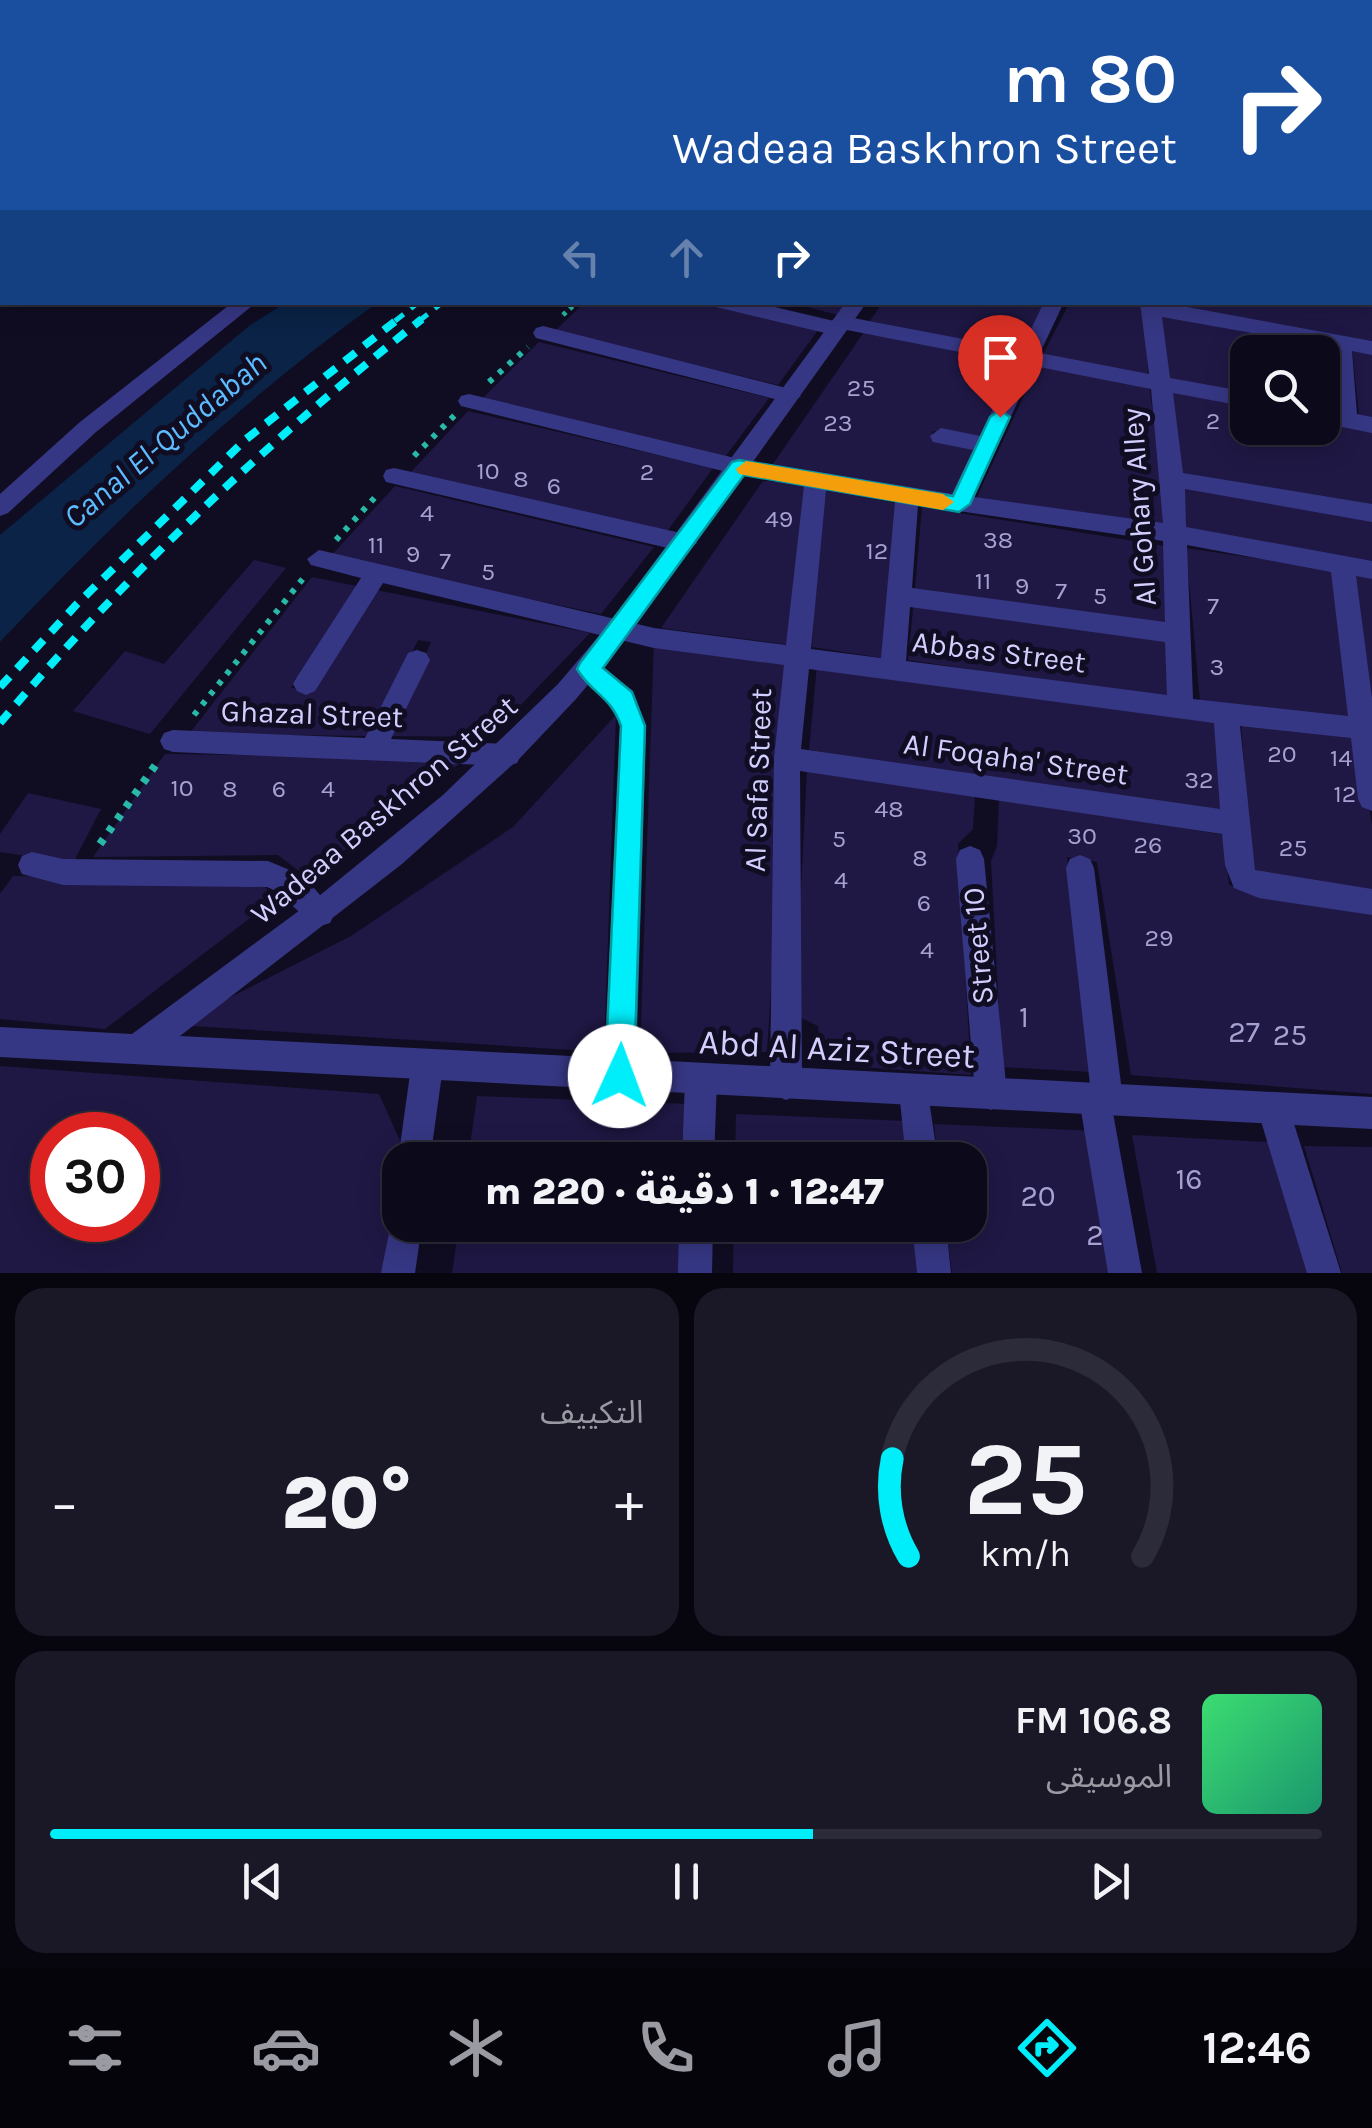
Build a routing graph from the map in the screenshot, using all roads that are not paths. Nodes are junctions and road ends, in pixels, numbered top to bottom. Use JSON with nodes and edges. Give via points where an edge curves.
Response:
{"nodes":[{"id":1,"x":243,"y":305,"type":"edge"},
{"id":2,"x":747,"y":305,"type":"edge"},
{"id":3,"x":1053,"y":305,"type":"edge"},
{"id":4,"x":1150,"y":305,"type":"edge"},
{"id":5,"x":846,"y":318,"type":"edge"},
{"id":6,"x":543,"y":334,"type":"dead end"},
{"id":7,"x":1304,"y":335,"type":"edge"},
{"id":8,"x":1340,"y":342,"type":"joint"},
{"id":9,"x":1372,"y":348,"type":"edge"},
{"id":10,"x":1026,"y":360,"type":"junction"},
{"id":11,"x":1159,"y":383,"type":"junction"},
{"id":12,"x":790,"y":396,"type":"junction"},
{"id":13,"x":1230,"y":397,"type":"edge"},
{"id":14,"x":468,"y":401,"type":"dead end"},
{"id":15,"x":1340,"y":419,"type":"edge"},
{"id":16,"x":1346,"y":420,"type":"junction"},
{"id":17,"x":1372,"y":425,"type":"edge"},
{"id":18,"x":941,"y":436,"type":"dead end"},
{"id":19,"x":987,"y":445,"type":"junction"},
{"id":20,"x":739,"y":467,"type":"junction"},
{"id":21,"x":394,"y":476,"type":"dead end"},
{"id":22,"x":1173,"y":479,"type":"junction"},
{"id":23,"x":816,"y":481,"type":"junction"},
{"id":24,"x":907,"y":496,"type":"junction"},
{"id":25,"x":959,"y":504,"type":"junction"},
{"id":26,"x":0,"y":507,"type":"edge"},
{"id":27,"x":1372,"y":514,"type":"edge"},
{"id":28,"x":1175,"y":534,"type":"junction"},
{"id":29,"x":684,"y":544,"type":"junction"},
{"id":30,"x":319,"y":559,"type":"dead end"},
{"id":31,"x":1342,"y":564,"type":"junction"},
{"id":32,"x":1372,"y":570,"type":"edge"},
{"id":33,"x":377,"y":573,"type":"junction"},
{"id":34,"x":899,"y":596,"type":"junction"},
{"id":35,"x":618,"y":631,"type":"junction"},
{"id":36,"x":1178,"y":634,"type":"junction"},
{"id":37,"x":796,"y":656,"type":"junction"},
{"id":38,"x":417,"y":660,"type":"dead end"},
{"id":39,"x":588,"y":669,"type":"junction"},
{"id":40,"x":893,"y":671,"type":"junction"},
{"id":41,"x":306,"y":684,"type":"dead end"},
{"id":42,"x":1180,"y":708,"type":"junction"},
{"id":43,"x":1226,"y":714,"type":"junction"},
{"id":44,"x":1366,"y":728,"type":"edge"},
{"id":45,"x":172,"y":741,"type":"dead end"},
{"id":46,"x":373,"y":749,"type":"junction"},
{"id":47,"x":508,"y":754,"type":"junction"},
{"id":48,"x":787,"y":758,"type":"junction"},
{"id":49,"x":1372,"y":800,"type":"edge"},
{"id":50,"x":1236,"y":824,"type":"junction"},
{"id":51,"x":970,"y":858,"type":"dead end"},
{"id":52,"x":32,"y":865,"type":"dead end"},
{"id":53,"x":1080,"y":868,"type":"dead end"},
{"id":54,"x":1372,"y":902,"type":"edge"},
{"id":55,"x":320,"y":913,"type":"junction"},
{"id":56,"x":0,"y":1042,"type":"edge"},
{"id":57,"x":137,"y":1049,"type":"junction"},
{"id":58,"x":427,"y":1067,"type":"junction"},
{"id":59,"x":620,"y":1076,"type":"junction"},
{"id":60,"x":701,"y":1080,"type":"junction"},
{"id":61,"x":786,"y":1084,"type":"junction"},
{"id":62,"x":915,"y":1091,"type":"junction"},
{"id":63,"x":991,"y":1094,"type":"junction"},
{"id":64,"x":1101,"y":1100,"type":"junction"},
{"id":65,"x":1273,"y":1108,"type":"junction"},
{"id":66,"x":1372,"y":1113,"type":"edge"},
{"id":67,"x":417,"y":1142,"type":"edge"},
{"id":68,"x":699,"y":1142,"type":"edge"},
{"id":69,"x":920,"y":1142,"type":"edge"},
{"id":70,"x":403,"y":1242,"type":"edge"},
{"id":71,"x":696,"y":1242,"type":"edge"},
{"id":72,"x":931,"y":1242,"type":"edge"},
{"id":73,"x":398,"y":1273,"type":"edge"},
{"id":74,"x":695,"y":1273,"type":"edge"},
{"id":75,"x":934,"y":1273,"type":"edge"},
{"id":76,"x":1125,"y":1273,"type":"edge"},
{"id":77,"x":1324,"y":1273,"type":"edge"}],
"edges":[{"from":1,"to":26,"type":"street","via":[[144,380]]},
{"from":2,"to":5,"type":"street"},
{"from":3,"to":10,"type":"street"},
{"from":4,"to":7,"type":"street"},
{"from":4,"to":11,"type":"street","name":"Al Gohary Alley"},
{"from":5,"to":10,"type":"street"},
{"from":5,"to":12,"type":"street","name":"Wadeaa Baskhron Street"},
{"from":6,"to":12,"type":"street"},
{"from":8,"to":9,"type":"street"},
{"from":8,"to":16,"type":"street"},
{"from":10,"to":11,"type":"street"},
{"from":10,"to":19,"type":"street"},
{"from":11,"to":13,"type":"street"},
{"from":11,"to":22,"type":"street","name":"Al Gohary Alley"},
{"from":12,"to":20,"type":"street","name":"Wadeaa Baskhron Street"},
{"from":14,"to":20,"type":"street"},
{"from":15,"to":16,"type":"street"},
{"from":16,"to":17,"type":"street"},
{"from":18,"to":19,"type":"street"},
{"from":19,"to":25,"type":"street"},
{"from":20,"to":23,"type":"street"},
{"from":20,"to":29,"type":"street","name":"Wadeaa Baskhron Street"},
{"from":21,"to":29,"type":"street"},
{"from":22,"to":27,"type":"street"},
{"from":22,"to":28,"type":"street","name":"Al Gohary Alley"},
{"from":23,"to":24,"type":"street"},
{"from":23,"to":37,"type":"street","name":"Al Safa Street"},
{"from":24,"to":25,"type":"street"},
{"from":24,"to":34,"type":"street"},
{"from":25,"to":28,"type":"street"},
{"from":28,"to":31,"type":"street"},
{"from":28,"to":36,"type":"street","name":"Al Gohary Alley"},
{"from":29,"to":35,"type":"street","name":"Wadeaa Baskhron Street"},
{"from":30,"to":33,"type":"street","name":"Abbas Street"},
{"from":31,"to":32,"type":"street"},
{"from":31,"to":44,"type":"street"},
{"from":33,"to":35,"type":"street","name":"Abbas Street"},
{"from":33,"to":41,"type":"street"},
{"from":34,"to":36,"type":"street"},
{"from":34,"to":40,"type":"street"},
{"from":35,"to":37,"type":"street","name":"Abbas Street"},
{"from":35,"to":39,"type":"street","name":"Wadeaa Baskhron Street"},
{"from":36,"to":42,"type":"street","name":"Al Gohary Alley"},
{"from":37,"to":40,"type":"street","name":"Abbas Street"},
{"from":37,"to":48,"type":"street","name":"Al Safa Street"},
{"from":38,"to":46,"type":"street"},
{"from":39,"to":47,"type":"street","name":"Wadeaa Baskhron Street"},
{"from":39,"to":59,"type":"street","via":[[623,698],[633,726]]},
{"from":40,"to":42,"type":"street","name":"Abbas Street"},
{"from":42,"to":43,"type":"street","name":"Abbas Street"},
{"from":43,"to":44,"type":"street","name":"Abbas Street"},
{"from":43,"to":50,"type":"street"},
{"from":44,"to":49,"type":"street"},
{"from":45,"to":46,"type":"street","name":"Ghazal Street"},
{"from":46,"to":47,"type":"street","name":"Ghazal Street"},
{"from":47,"to":55,"type":"street","name":"Wadeaa Baskhron Street"},
{"from":48,"to":50,"type":"street","name":"Al Foqaha' Street"},
{"from":48,"to":61,"type":"street","name":"Al Safa Street"},
{"from":50,"to":54,"type":"street","via":[[1240,872],[1251,883]]},
{"from":51,"to":63,"type":"street","name":"Street 10"},
{"from":52,"to":55,"type":"street","via":[[62,872],[268,874],[294,885]]},
{"from":53,"to":64,"type":"street"},
{"from":55,"to":57,"type":"street","name":"Wadeaa Baskhron Street"},
{"from":56,"to":57,"type":"street","name":"Abd Al Aziz Street"},
{"from":57,"to":58,"type":"street","name":"Abd Al Aziz Street"},
{"from":58,"to":59,"type":"street","name":"Abd Al Aziz Street"},
{"from":58,"to":67,"type":"street"},
{"from":59,"to":60,"type":"street","name":"Abd Al Aziz Street"},
{"from":60,"to":61,"type":"street","name":"Abd Al Aziz Street"},
{"from":60,"to":68,"type":"street"},
{"from":61,"to":62,"type":"street","name":"Abd Al Aziz Street"},
{"from":62,"to":63,"type":"street","name":"Abd Al Aziz Street"},
{"from":62,"to":69,"type":"street"},
{"from":63,"to":64,"type":"street","name":"Abd Al Aziz Street"},
{"from":64,"to":65,"type":"street","name":"Abd Al Aziz Street"},
{"from":64,"to":76,"type":"street"},
{"from":65,"to":66,"type":"street","name":"Abd Al Aziz Street"},
{"from":65,"to":77,"type":"street"},
{"from":70,"to":73,"type":"street"},
{"from":71,"to":74,"type":"street"},
{"from":72,"to":75,"type":"street"}]}
